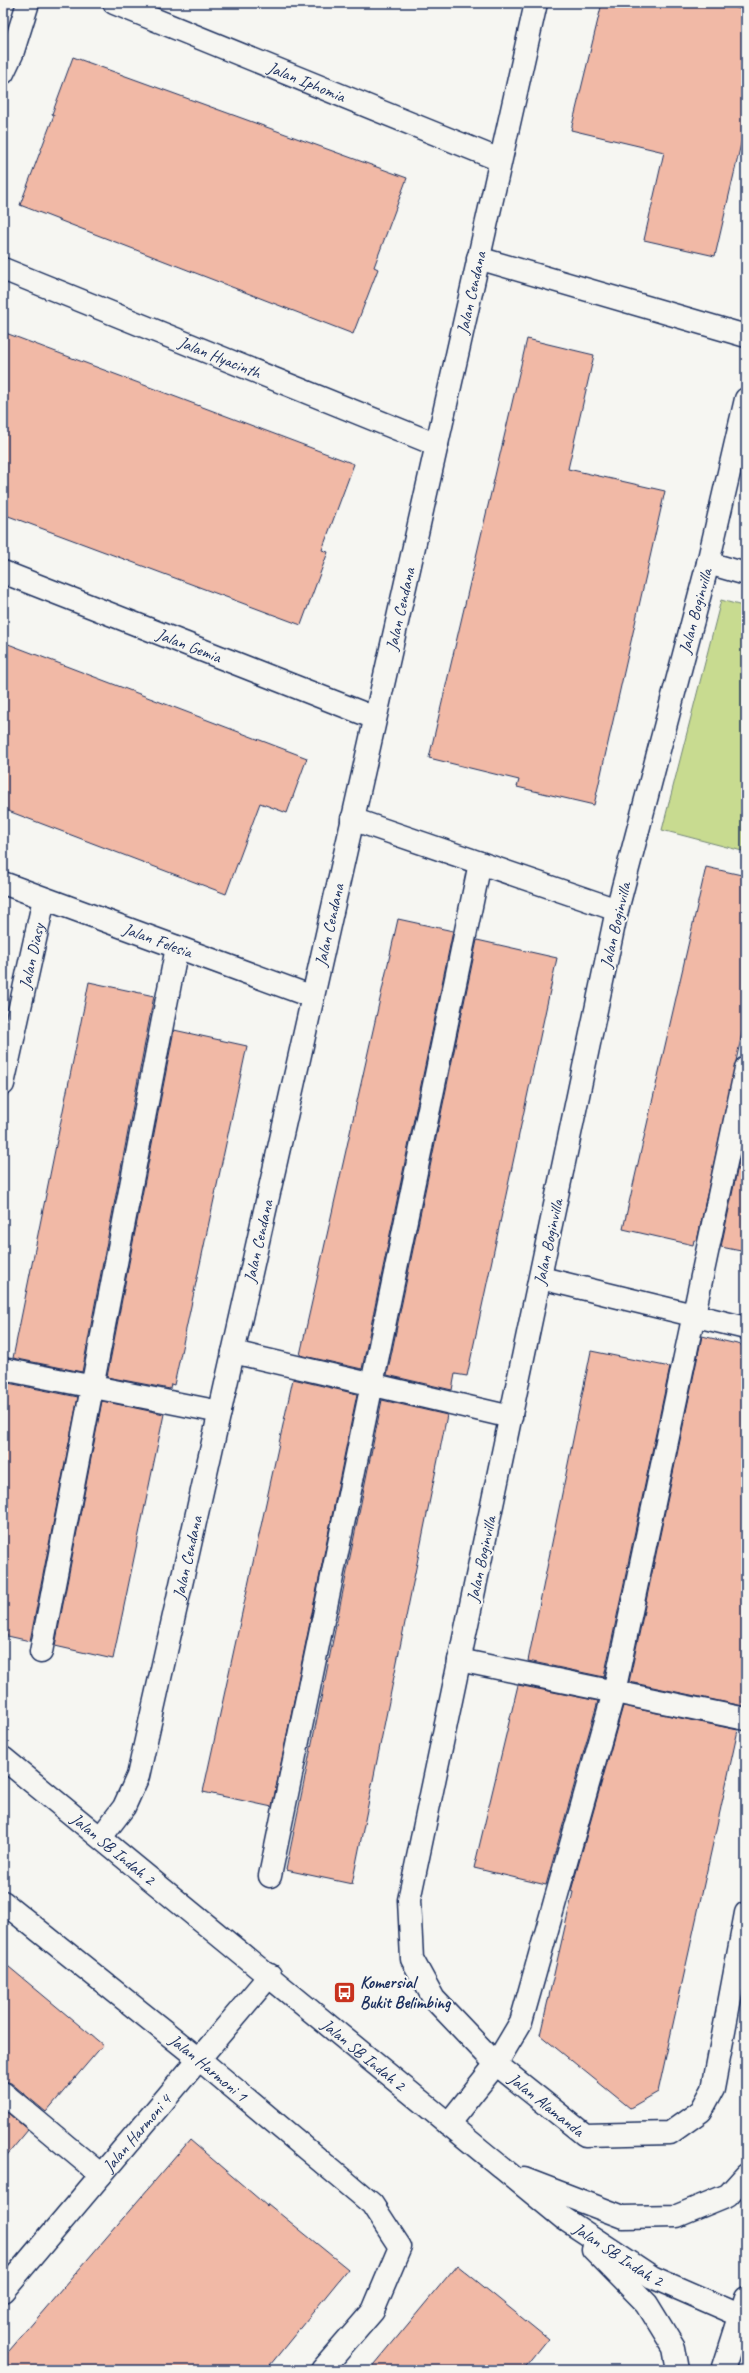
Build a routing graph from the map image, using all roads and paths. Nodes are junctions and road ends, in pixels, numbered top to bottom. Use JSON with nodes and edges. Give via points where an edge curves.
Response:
{"nodes":[{"id":1,"x":28,"y":3,"type":"edge"},
{"id":2,"x":114,"y":3,"type":"edge"},
{"id":3,"x":536,"y":3,"type":"edge"},
{"id":4,"x":6,"y":58,"type":"edge"},
{"id":5,"x":500,"y":160,"type":"junction"},
{"id":6,"x":478,"y":258,"type":"junction"},
{"id":7,"x":3,"y":269,"type":"edge"},
{"id":8,"x":746,"y":336,"type":"edge"},
{"id":9,"x":746,"y":399,"type":"edge"},
{"id":10,"x":437,"y":445,"type":"junction"},
{"id":11,"x":708,"y":563,"type":"junction"},
{"id":12,"x":3,"y":572,"type":"edge"},
{"id":13,"x":746,"y":574,"type":"edge"},
{"id":14,"x":375,"y":718,"type":"junction"},
{"id":15,"x":352,"y":819,"type":"junction"},
{"id":16,"x":480,"y":863,"type":"junction"},
{"id":17,"x":3,"y":883,"type":"edge"},
{"id":18,"x":44,"y":898,"type":"junction"},
{"id":19,"x":617,"y":910,"type":"junction"},
{"id":20,"x":177,"y":947,"type":"junction"},
{"id":21,"x":313,"y":997,"type":"junction"},
{"id":22,"x":746,"y":1068,"type":"edge"},
{"id":23,"x":3,"y":1084,"type":"edge"},
{"id":24,"x":541,"y":1278,"type":"junction"},
{"id":25,"x":693,"y":1314,"type":"junction"},
{"id":26,"x":746,"y":1328,"type":"edge"},
{"id":27,"x":233,"y":1352,"type":"junction"},
{"id":28,"x":3,"y":1369,"type":"edge"},
{"id":29,"x":371,"y":1384,"type":"junction"},
{"id":30,"x":93,"y":1385,"type":"junction"},
{"id":31,"x":220,"y":1412,"type":"junction"},
{"id":32,"x":511,"y":1416,"type":"junction"},
{"id":33,"x":41,"y":1652,"type":"dead end"},
{"id":34,"x":460,"y":1660,"type":"junction"},
{"id":35,"x":614,"y":1692,"type":"junction"},
{"id":36,"x":746,"y":1719,"type":"edge"},
{"id":37,"x":3,"y":1758,"type":"edge"},
{"id":38,"x":101,"y":1837,"type":"junction"},
{"id":39,"x":270,"y":1876,"type":"dead end"},
{"id":40,"x":3,"y":1902,"type":"edge"},
{"id":41,"x":746,"y":1913,"type":"edge"},
{"id":42,"x":270,"y":1975,"type":"junction"},
{"id":43,"x":199,"y":2059,"type":"junction"},
{"id":44,"x":496,"y":2064,"type":"junction"},
{"id":45,"x":3,"y":2093,"type":"edge"},
{"id":46,"x":448,"y":2124,"type":"junction"},
{"id":47,"x":506,"y":2173,"type":"junction"},
{"id":48,"x":101,"y":2175,"type":"junction"},
{"id":49,"x":746,"y":2175,"type":"edge"},
{"id":50,"x":563,"y":2218,"type":"junction"},
{"id":51,"x":5,"y":2285,"type":"edge"},
{"id":52,"x":744,"y":2311,"type":"edge"},
{"id":53,"x":322,"y":2370,"type":"edge"},
{"id":54,"x":678,"y":2370,"type":"edge"},
{"id":55,"x":723,"y":2370,"type":"edge"}],
"edges":[{"from":1,"to":4,"type":"street"},
{"from":2,"to":5,"type":"street","name":"Jalan Iphomia"},
{"from":3,"to":5,"type":"street","name":"Jalan Cendana"},
{"from":5,"to":6,"type":"street","name":"Jalan Cendana"},
{"from":6,"to":8,"type":"street"},
{"from":6,"to":10,"type":"street","name":"Jalan Cendana"},
{"from":7,"to":10,"type":"street","name":"Jalan Hyacinth"},
{"from":9,"to":11,"type":"street","name":"Jalan Boginvilla"},
{"from":10,"to":14,"type":"street","name":"Jalan Cendana"},
{"from":11,"to":13,"type":"street"},
{"from":11,"to":19,"type":"street","name":"Jalan Boginvilla"},
{"from":12,"to":14,"type":"street","name":"Jalan Gemia"},
{"from":14,"to":15,"type":"street","name":"Jalan Cendana"},
{"from":15,"to":16,"type":"street"},
{"from":15,"to":21,"type":"street","name":"Jalan Cendana"},
{"from":16,"to":19,"type":"street"},
{"from":16,"to":29,"type":"street"},
{"from":17,"to":18,"type":"street","name":"Jalan Felesia"},
{"from":18,"to":20,"type":"street","name":"Jalan Felesia"},
{"from":18,"to":23,"type":"street","name":"Jalan Diasy"},
{"from":19,"to":24,"type":"street","name":"Jalan Boginvilla"},
{"from":20,"to":21,"type":"street","name":"Jalan Felesia"},
{"from":20,"to":30,"type":"street"},
{"from":21,"to":27,"type":"street","name":"Jalan Cendana"},
{"from":22,"to":25,"type":"street"},
{"from":24,"to":25,"type":"street"},
{"from":24,"to":32,"type":"street","name":"Jalan Boginvilla"},
{"from":25,"to":26,"type":"street"},
{"from":25,"to":35,"type":"street"},
{"from":27,"to":29,"type":"street"},
{"from":27,"to":31,"type":"street","name":"Jalan Cendana"},
{"from":28,"to":30,"type":"street"},
{"from":29,"to":32,"type":"street"},
{"from":29,"to":39,"type":"street"},
{"from":30,"to":31,"type":"street"},
{"from":30,"to":33,"type":"street"},
{"from":31,"to":38,"type":"street","name":"Jalan Cendana","via":[[138,1776],[124,1808]]},
{"from":32,"to":34,"type":"street","name":"Jalan Boginvilla"},
{"from":34,"to":35,"type":"street"},
{"from":34,"to":44,"type":"street","name":"Jalan Boginvilla","via":[[409,1900],[412,1959],[434,1999]]},
{"from":35,"to":36,"type":"street"},
{"from":35,"to":44,"type":"street","via":[[521,2022]]},
{"from":37,"to":38,"type":"street","name":"Jalan SB Indah 2"},
{"from":38,"to":42,"type":"street","name":"Jalan SB Indah 2"},
{"from":40,"to":43,"type":"street","name":"Jalan Harmoni 1"},
{"from":41,"to":44,"type":"street","name":"Jalan Alamanda","via":[[712,2089],[701,2111],[670,2133],[585,2135]]},
{"from":42,"to":43,"type":"street","name":"Jalan Harmoni 4"},
{"from":42,"to":46,"type":"street","name":"Jalan SB Indah 2"},
{"from":43,"to":48,"type":"street","name":"Jalan Harmoni 4"},
{"from":43,"to":53,"type":"street","name":"Jalan Harmoni 1","via":[[372,2204],[400,2247],[373,2311]]},
{"from":44,"to":46,"type":"street"},
{"from":45,"to":48,"type":"street"},
{"from":46,"to":47,"type":"street","name":"Jalan SB Indah 2"},
{"from":47,"to":49,"type":"street","via":[[623,2217],[677,2216],[728,2195]]},
{"from":47,"to":50,"type":"street","name":"Jalan SB Indah 2"},
{"from":48,"to":51,"type":"street","name":"Jalan Harmoni 4"},
{"from":50,"to":52,"type":"street","name":"Jalan SB Indah 2","via":[[652,2277]]},
{"from":50,"to":54,"type":"street","via":[[647,2304],[674,2348]]},
{"from":52,"to":55,"type":"street"}]}
